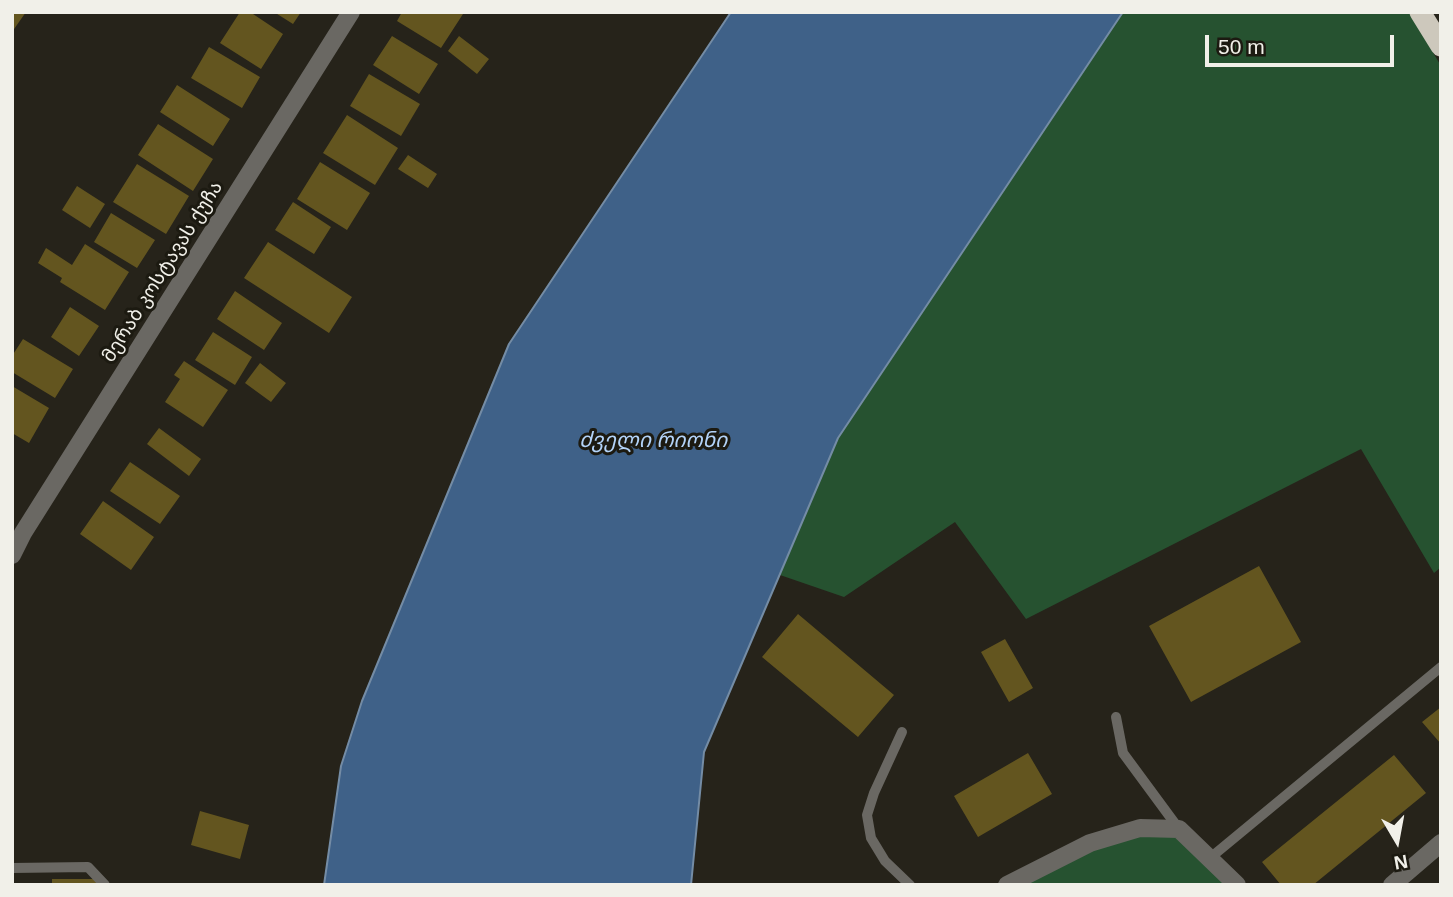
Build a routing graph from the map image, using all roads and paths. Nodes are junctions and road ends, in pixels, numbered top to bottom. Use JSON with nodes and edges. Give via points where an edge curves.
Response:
{"nodes":[{"id":1,"x":351,"y":12,"type":"edge"},
{"id":2,"x":1420,"y":12,"type":"edge"},
{"id":3,"x":1441,"y":46,"type":"edge"},
{"id":4,"x":12,"y":555,"type":"edge"},
{"id":5,"x":1441,"y":667,"type":"edge"},
{"id":6,"x":1116,"y":717,"type":"dead end"},
{"id":7,"x":902,"y":732,"type":"dead end"},
{"id":8,"x":1179,"y":828,"type":"junction"},
{"id":9,"x":1441,"y":843,"type":"edge"},
{"id":10,"x":1210,"y":858,"type":"junction"},
{"id":11,"x":12,"y":868,"type":"edge"},
{"id":12,"x":105,"y":885,"type":"edge"},
{"id":13,"x":911,"y":885,"type":"edge"},
{"id":14,"x":1007,"y":885,"type":"edge"},
{"id":15,"x":1237,"y":885,"type":"edge"},
{"id":16,"x":1392,"y":885,"type":"edge"}],
"edges":[{"from":1,"to":4,"type":"street","name":"მერაბ კოსტავას ქუჩა"},
{"from":2,"to":3,"type":"highway"},
{"from":5,"to":10,"type":"lane"},
{"from":6,"to":8,"type":"lane","via":[[1123,753]]},
{"from":7,"to":13,"type":"lane","via":[[867,815],[872,838],[885,861]]},
{"from":8,"to":10,"type":"street"},
{"from":8,"to":14,"type":"street","via":[[1140,828],[1090,843]]},
{"from":9,"to":16,"type":"street"},
{"from":10,"to":15,"type":"street"},
{"from":11,"to":12,"type":"lane","via":[[88,867]]}]}
